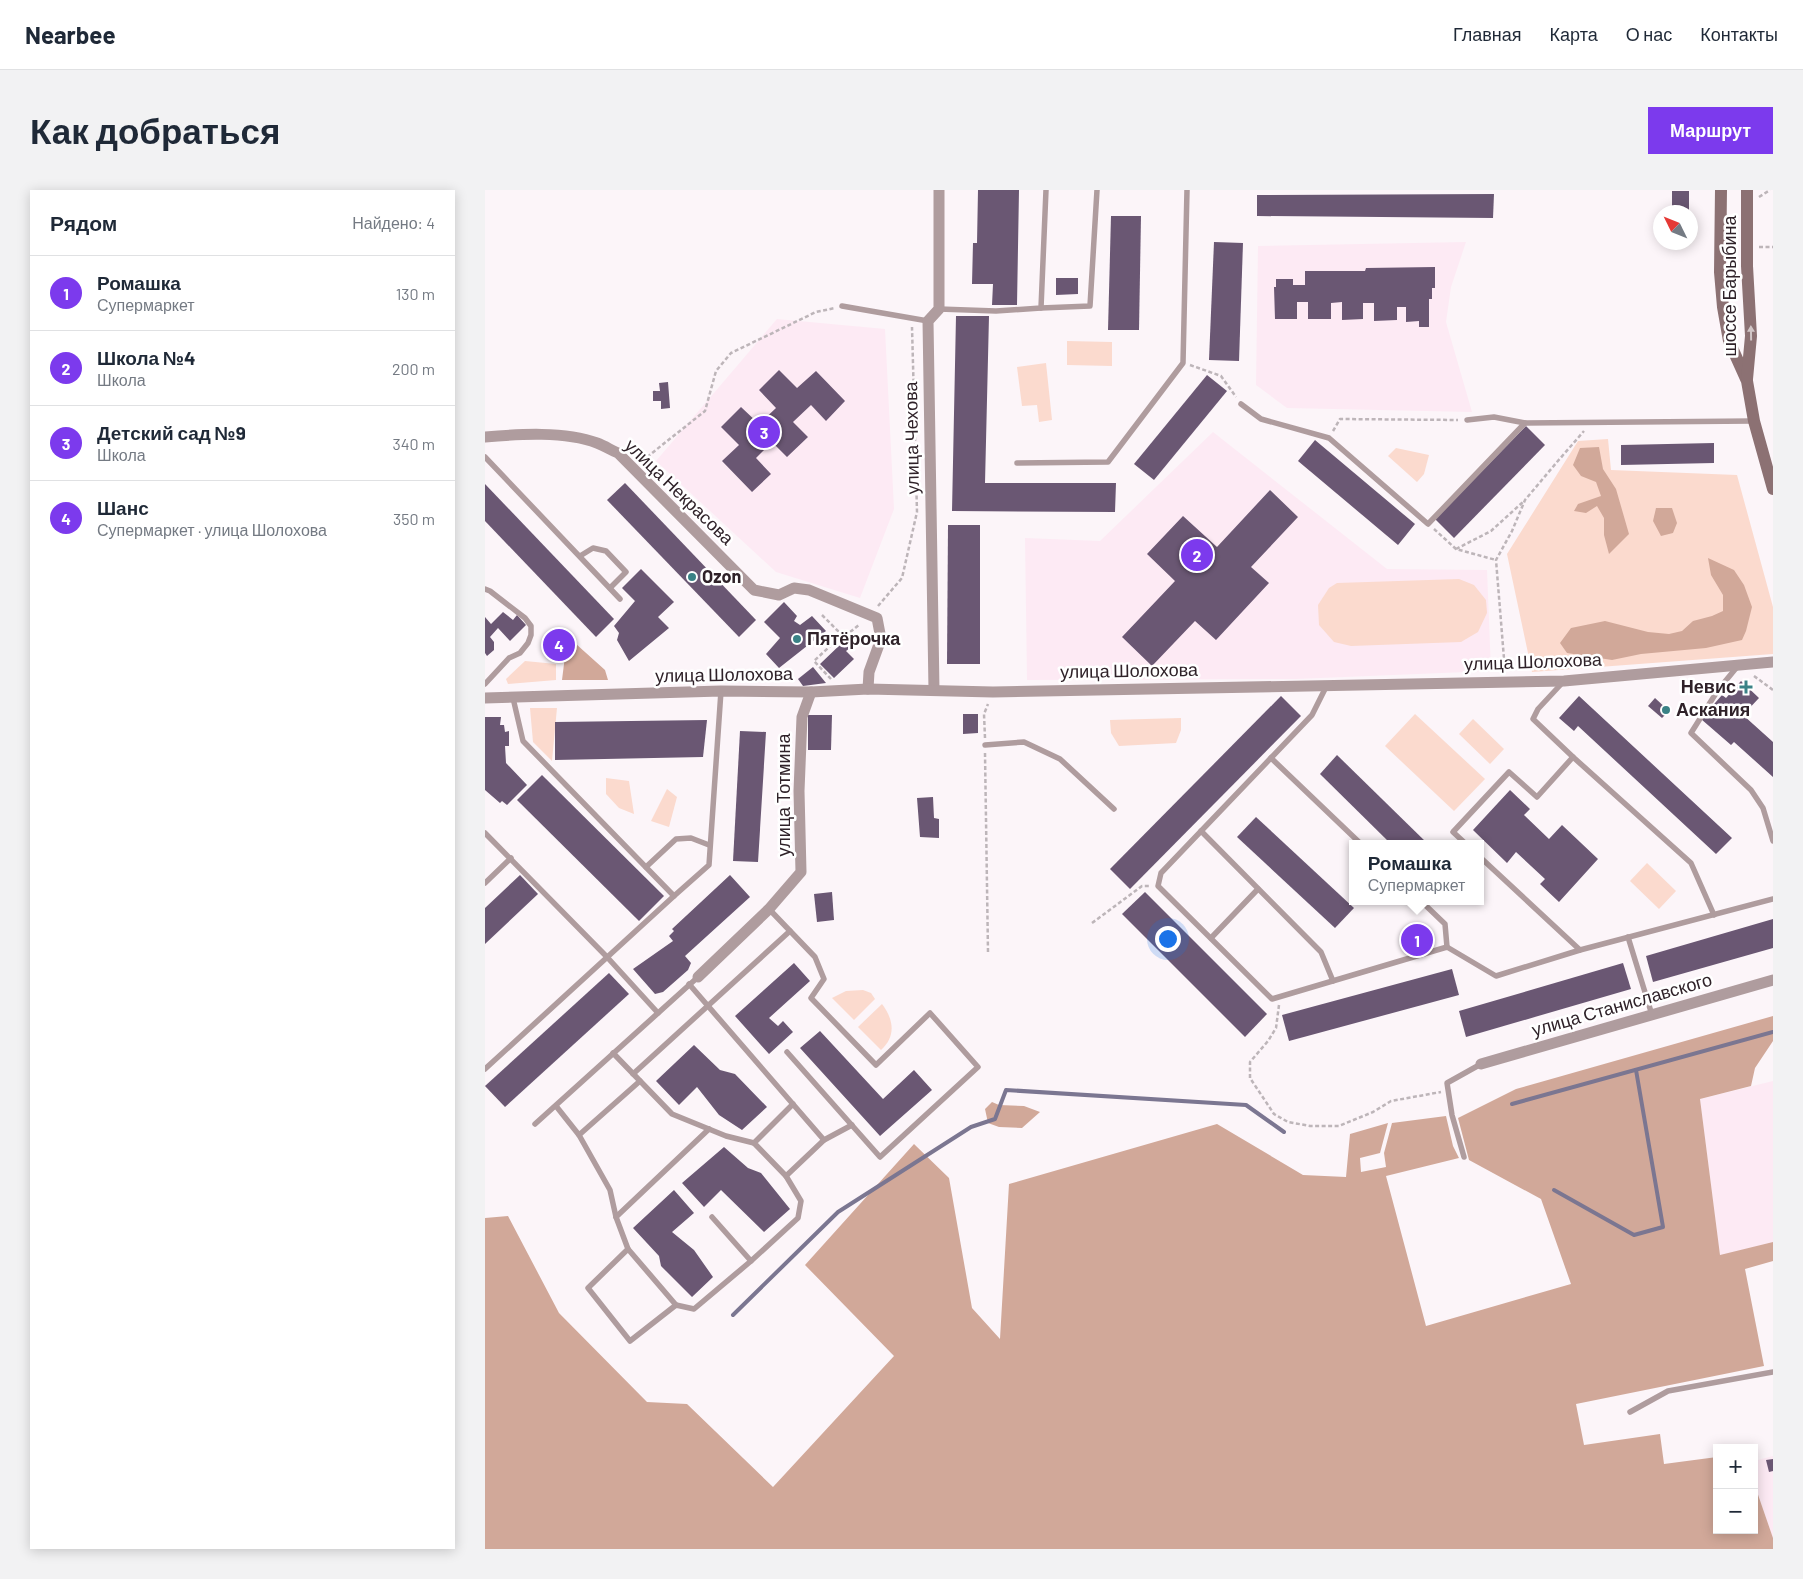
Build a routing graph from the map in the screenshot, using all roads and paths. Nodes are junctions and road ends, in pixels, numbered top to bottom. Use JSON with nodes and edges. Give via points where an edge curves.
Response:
{"nodes":[{"id":1,"x":939,"y":190,"type":"edge"},
{"id":2,"x":1046,"y":190,"type":"edge"},
{"id":3,"x":1097,"y":190,"type":"edge"},
{"id":4,"x":1187,"y":190,"type":"edge"},
{"id":5,"x":1721,"y":190,"type":"edge"},
{"id":6,"x":1747,"y":190,"type":"edge"},
{"id":7,"x":1770,"y":190,"type":"edge"},
{"id":8,"x":1759,"y":197,"type":"dead end"},
{"id":9,"x":1759,"y":247,"type":"dead end"},
{"id":10,"x":1773,"y":247,"type":"edge"},
{"id":11,"x":841,"y":306,"type":"joint"},
{"id":12,"x":1041,"y":308,"type":"junction"},
{"id":13,"x":939,"y":309,"type":"junction"},
{"id":14,"x":912,"y":318,"type":"junction"},
{"id":15,"x":928,"y":321,"type":"junction"},
{"id":16,"x":1183,"y":363,"type":"junction"},
{"id":17,"x":1747,"y":381,"type":"junction"},
{"id":18,"x":1241,"y":404,"type":"joint"},
{"id":19,"x":1467,"y":420,"type":"joint"},
{"id":20,"x":1754,"y":421,"type":"junction"},
{"id":21,"x":1525,"y":423,"type":"junction"},
{"id":22,"x":1592,"y":423,"type":"junction"},
{"id":23,"x":485,"y":437,"type":"edge"},
{"id":24,"x":1329,"y":438,"type":"junction"},
{"id":25,"x":485,"y":457,"type":"edge"},
{"id":26,"x":1017,"y":463,"type":"dead end"},
{"id":27,"x":633,"y":468,"type":"junction"},
{"id":28,"x":1773,"y":489,"type":"edge"},
{"id":29,"x":1525,"y":500,"type":"junction"},
{"id":30,"x":1428,"y":524,"type":"junction"},
{"id":31,"x":1456,"y":549,"type":"junction"},
{"id":32,"x":580,"y":556,"type":"junction"},
{"id":33,"x":1496,"y":560,"type":"junction"},
{"id":34,"x":610,"y":588,"type":"junction"},
{"id":35,"x":485,"y":590,"type":"edge"},
{"id":36,"x":620,"y":599,"type":"dead end"},
{"id":37,"x":822,"y":614,"type":"dead end"},
{"id":38,"x":870,"y":616,"type":"junction"},
{"id":39,"x":842,"y":635,"type":"junction"},
{"id":40,"x":1773,"y":662,"type":"edge"},
{"id":41,"x":1739,"y":665,"type":"junction"},
{"id":42,"x":1506,"y":673,"type":"dead end"},
{"id":43,"x":1564,"y":681,"type":"junction"},
{"id":44,"x":485,"y":684,"type":"edge"},
{"id":45,"x":835,"y":684,"type":"dead end"},
{"id":46,"x":1327,"y":685,"type":"junction"},
{"id":47,"x":868,"y":689,"type":"junction"},
{"id":48,"x":934,"y":690,"type":"junction"},
{"id":49,"x":1773,"y":690,"type":"edge"},
{"id":50,"x":721,"y":691,"type":"junction"},
{"id":51,"x":811,"y":692,"type":"junction"},
{"id":52,"x":993,"y":692,"type":"junction"},
{"id":53,"x":485,"y":698,"type":"edge"},
{"id":54,"x":513,"y":698,"type":"junction"},
{"id":55,"x":985,"y":745,"type":"junction"},
{"id":56,"x":1573,"y":757,"type":"junction"},
{"id":57,"x":1271,"y":758,"type":"junction"},
{"id":58,"x":1114,"y":809,"type":"dead end"},
{"id":59,"x":1201,"y":831,"type":"junction"},
{"id":60,"x":485,"y":833,"type":"edge"},
{"id":61,"x":1357,"y":840,"type":"edge"},
{"id":62,"x":1462,"y":840,"type":"edge"},
{"id":63,"x":1773,"y":841,"type":"edge"},
{"id":64,"x":709,"y":845,"type":"junction"},
{"id":65,"x":511,"y":858,"type":"junction"},
{"id":66,"x":1484,"y":861,"type":"edge"},
{"id":67,"x":646,"y":867,"type":"junction"},
{"id":68,"x":485,"y":883,"type":"edge"},
{"id":69,"x":1158,"y":886,"type":"junction"},
{"id":70,"x":1258,"y":889,"type":"junction"},
{"id":71,"x":674,"y":896,"type":"junction"},
{"id":72,"x":1773,"y":899,"type":"edge"},
{"id":73,"x":1425,"y":905,"type":"edge"},
{"id":74,"x":769,"y":909,"type":"junction"},
{"id":75,"x":1714,"y":914,"type":"junction"},
{"id":76,"x":1092,"y":923,"type":"dead end"},
{"id":77,"x":790,"y":931,"type":"junction"},
{"id":78,"x":1211,"y":938,"type":"junction"},
{"id":79,"x":1628,"y":938,"type":"junction"},
{"id":80,"x":1447,"y":947,"type":"junction"},
{"id":81,"x":1580,"y":950,"type":"junction"},
{"id":82,"x":988,"y":952,"type":"dead end"},
{"id":83,"x":607,"y":957,"type":"junction"},
{"id":84,"x":1773,"y":980,"type":"edge"},
{"id":85,"x":693,"y":981,"type":"junction"},
{"id":86,"x":1333,"y":981,"type":"junction"},
{"id":87,"x":1281,"y":996,"type":"junction"},
{"id":88,"x":708,"y":1006,"type":"junction"},
{"id":89,"x":658,"y":1013,"type":"junction"},
{"id":90,"x":1652,"y":1015,"type":"junction"},
{"id":91,"x":787,"y":1052,"type":"dead end"},
{"id":92,"x":613,"y":1053,"type":"junction"},
{"id":93,"x":1481,"y":1064,"type":"joint"},
{"id":94,"x":485,"y":1069,"type":"edge"},
{"id":95,"x":633,"y":1074,"type":"junction"},
{"id":96,"x":640,"y":1080,"type":"junction"},
{"id":97,"x":1449,"y":1091,"type":"junction"},
{"id":98,"x":793,"y":1104,"type":"junction"},
{"id":99,"x":556,"y":1106,"type":"junction"},
{"id":100,"x":535,"y":1124,"type":"dead end"},
{"id":101,"x":852,"y":1125,"type":"junction"},
{"id":102,"x":709,"y":1129,"type":"junction"},
{"id":103,"x":579,"y":1135,"type":"junction"},
{"id":104,"x":824,"y":1140,"type":"junction"},
{"id":105,"x":754,"y":1143,"type":"junction"},
{"id":106,"x":1464,"y":1157,"type":"dead end"},
{"id":107,"x":786,"y":1176,"type":"junction"},
{"id":108,"x":616,"y":1217,"type":"junction"},
{"id":109,"x":712,"y":1218,"type":"dead end"},
{"id":110,"x":627,"y":1249,"type":"junction"},
{"id":111,"x":751,"y":1261,"type":"junction"},
{"id":112,"x":676,"y":1305,"type":"junction"},
{"id":113,"x":1773,"y":1372,"type":"edge"},
{"id":114,"x":1631,"y":1412,"type":"dead end"}],
"edges":[{"from":1,"to":13,"type":"street"},
{"from":2,"to":12,"type":"lane"},
{"from":3,"to":12,"type":"lane","via":[[1090,306]]},
{"from":4,"to":16,"type":"lane"},
{"from":5,"to":17,"type":"main road","name":"шоссе Барыбина","via":[[1723,307],[1729,341]]},
{"from":17,"to":6,"type":"main road","name":"шоссе Барыбина","one_way":true,"via":[[1751,336]]},
{"from":7,"to":8,"type":"path"},
{"from":9,"to":10,"type":"path"},
{"from":11,"to":14,"type":"lane"},
{"from":11,"to":27,"type":"path","via":[[816,312],[731,353],[716,371],[705,411]]},
{"from":12,"to":13,"type":"lane","via":[[996,311]]},
{"from":13,"to":15,"type":"street"},
{"from":14,"to":15,"type":"lane"},
{"from":14,"to":38,"type":"path","via":[[917,512],[902,578]]},
{"from":15,"to":48,"type":"street","name":"улица Чехова"},
{"from":16,"to":18,"type":"path","via":[[1221,376]]},
{"from":16,"to":26,"type":"lane","via":[[1108,462]]},
{"from":17,"to":20,"type":"main road","name":"шоссе Барыбина"},
{"from":18,"to":24,"type":"lane","via":[[1261,420]]},
{"from":19,"to":21,"type":"lane","via":[[1495,417]]},
{"from":19,"to":24,"type":"path","via":[[1339,419]]},
{"from":20,"to":22,"type":"lane"},
{"from":20,"to":28,"type":"main road","name":"шоссе Барыбина"},
{"from":21,"to":22,"type":"lane"},
{"from":21,"to":30,"type":"lane"},
{"from":22,"to":29,"type":"path"},
{"from":23,"to":27,"type":"street","name":"улица Некрасова","via":[[568,436],[604,446],[618,453]]},
{"from":24,"to":30,"type":"lane"},
{"from":25,"to":32,"type":"lane"},
{"from":27,"to":38,"type":"street","name":"улица Некрасова","via":[[754,590],[779,595],[794,588],[809,590]]},
{"from":29,"to":31,"type":"path","via":[[1491,531]]},
{"from":29,"to":33,"type":"path"},
{"from":30,"to":31,"type":"path"},
{"from":31,"to":33,"type":"path"},
{"from":32,"to":34,"type":"lane"},
{"from":32,"to":34,"type":"lane","via":[[593,548],[606,551],[626,572]]},
{"from":33,"to":42,"type":"path"},
{"from":34,"to":36,"type":"lane"},
{"from":35,"to":44,"type":"lane","via":[[525,618],[531,626],[528,643]]},
{"from":37,"to":39,"type":"path"},
{"from":38,"to":39,"type":"path","via":[[845,637]]},
{"from":38,"to":47,"type":"street","via":[[877,618],[881,639],[869,672]]},
{"from":39,"to":45,"type":"path","via":[[814,661]]},
{"from":40,"to":41,"type":"street","name":"улица Шолохова"},
{"from":41,"to":43,"type":"street","name":"улица Шолохова"},
{"from":41,"to":49,"type":"path"},
{"from":41,"to":63,"type":"lane","via":[[1718,690],[1691,733],[1751,790],[1763,808]]},
{"from":43,"to":46,"type":"street","name":"улица Шолохова"},
{"from":43,"to":56,"type":"lane","via":[[1533,719]]},
{"from":46,"to":52,"type":"street","name":"улица Шолохова"},
{"from":46,"to":57,"type":"lane","via":[[1313,715]]},
{"from":47,"to":48,"type":"street","name":"улица Шолохова"},
{"from":47,"to":51,"type":"street","name":"улица Шолохова"},
{"from":48,"to":52,"type":"street","name":"улица Шолохова"},
{"from":50,"to":51,"type":"street","name":"улица Шолохова"},
{"from":50,"to":54,"type":"street","name":"улица Шолохова"},
{"from":50,"to":64,"type":"lane"},
{"from":51,"to":74,"type":"street","name":"улица Тотмина","via":[[802,717],[799,791],[801,872]]},
{"from":52,"to":55,"type":"path","via":[[984,714]]},
{"from":53,"to":54,"type":"street","name":"улица Шолохова"},
{"from":54,"to":67,"type":"lane","via":[[523,741]]},
{"from":55,"to":58,"type":"lane","via":[[1024,742],[1060,759]]},
{"from":55,"to":82,"type":"path"},
{"from":56,"to":62,"type":"lane","via":[[1537,797],[1509,772],[1453,832]]},
{"from":56,"to":75,"type":"lane","via":[[1691,863]]},
{"from":57,"to":59,"type":"lane"},
{"from":57,"to":61,"type":"lane"},
{"from":59,"to":69,"type":"lane","via":[[1161,873]]},
{"from":59,"to":70,"type":"lane"},
{"from":60,"to":65,"type":"lane"},
{"from":64,"to":67,"type":"lane","via":[[691,838],[676,839]]},
{"from":64,"to":71,"type":"lane","via":[[709,865]]},
{"from":65,"to":68,"type":"lane"},
{"from":65,"to":83,"type":"lane"},
{"from":66,"to":81,"type":"lane"},
{"from":67,"to":71,"type":"lane"},
{"from":69,"to":76,"type":"path","via":[[1142,886]]},
{"from":69,"to":78,"type":"lane"},
{"from":70,"to":78,"type":"lane"},
{"from":70,"to":86,"type":"lane","via":[[1321,952]]},
{"from":71,"to":83,"type":"lane"},
{"from":72,"to":75,"type":"lane"},
{"from":73,"to":80,"type":"lane","via":[[1445,924]]},
{"from":74,"to":77,"type":"lane"},
{"from":74,"to":85,"type":"street","name":"улица Тотмина"},
{"from":75,"to":79,"type":"lane"},
{"from":77,"to":88,"type":"lane"},
{"from":77,"to":101,"type":"lane","via":[[815,957],[824,979],[811,998],[876,1065],[930,1014],[979,1066],[880,1157]]},
{"from":78,"to":87,"type":"lane","via":[[1272,998]]},
{"from":79,"to":81,"type":"lane"},
{"from":79,"to":90,"type":"lane"},
{"from":80,"to":81,"type":"lane","via":[[1496,976]]},
{"from":80,"to":86,"type":"lane"},
{"from":83,"to":89,"type":"lane"},
{"from":83,"to":94,"type":"lane"},
{"from":84,"to":90,"type":"street","name":"улица Станиславского"},
{"from":85,"to":88,"type":"lane"},
{"from":85,"to":89,"type":"lane"},
{"from":86,"to":87,"type":"lane"},
{"from":87,"to":97,"type":"path","via":[[1276,1028],[1250,1062],[1250,1078],[1274,1114],[1288,1122],[1339,1126],[1373,1112],[1391,1100]]},
{"from":88,"to":95,"type":"lane"},
{"from":88,"to":98,"type":"lane"},
{"from":89,"to":92,"type":"lane"},
{"from":90,"to":93,"type":"street","name":"улица Станиславского"},
{"from":91,"to":101,"type":"lane"},
{"from":92,"to":95,"type":"lane"},
{"from":92,"to":99,"type":"lane"},
{"from":93,"to":97,"type":"lane","via":[[1447,1083]]},
{"from":95,"to":96,"type":"lane"},
{"from":96,"to":102,"type":"lane","via":[[672,1114]]},
{"from":96,"to":103,"type":"lane"},
{"from":97,"to":106,"type":"lane"},
{"from":98,"to":104,"type":"lane"},
{"from":98,"to":105,"type":"lane"},
{"from":99,"to":100,"type":"lane"},
{"from":99,"to":103,"type":"lane"},
{"from":101,"to":104,"type":"lane"},
{"from":102,"to":105,"type":"lane"},
{"from":102,"to":108,"type":"lane"},
{"from":103,"to":108,"type":"lane","via":[[611,1190]]},
{"from":104,"to":107,"type":"lane"},
{"from":105,"to":107,"type":"lane"},
{"from":107,"to":111,"type":"lane","via":[[801,1200],[798,1218]]},
{"from":108,"to":110,"type":"lane"},
{"from":109,"to":111,"type":"lane"},
{"from":110,"to":112,"type":"lane"},
{"from":110,"to":112,"type":"lane","via":[[588,1288],[630,1341]]},
{"from":111,"to":112,"type":"lane","via":[[694,1310]]},
{"from":113,"to":114,"type":"lane","via":[[1667,1391]]}]}
